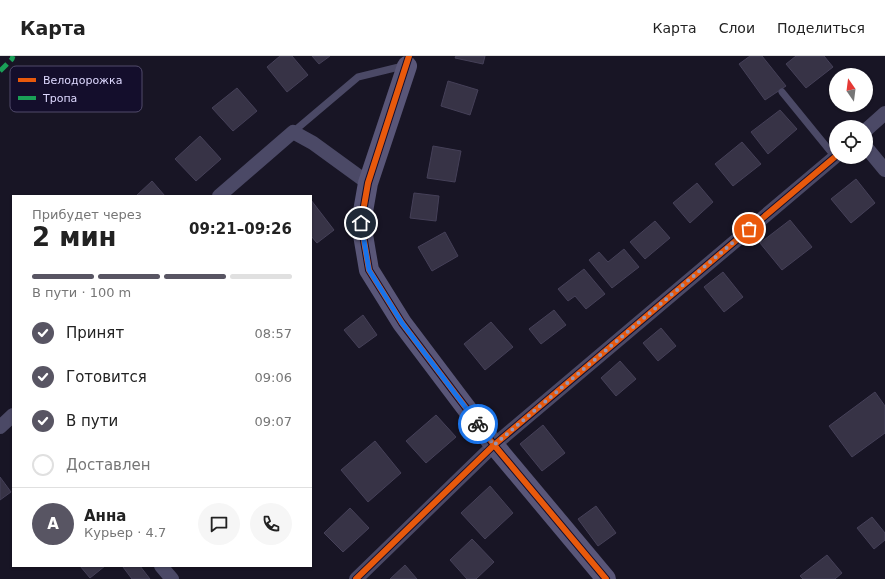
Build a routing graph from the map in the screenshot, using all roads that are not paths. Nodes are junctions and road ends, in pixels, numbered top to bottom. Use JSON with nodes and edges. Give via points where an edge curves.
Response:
{"nodes":[{"id":1,"x":408,"y":61,"type":"edge"},
{"id":2,"x":782,"y":92,"type":"dead end"},
{"id":3,"x":885,"y":113,"type":"edge"},
{"id":4,"x":873,"y":124,"type":"edge"},
{"id":5,"x":293,"y":132,"type":"junction"},
{"id":6,"x":829,"y":149,"type":"edge"},
{"id":7,"x":873,"y":155,"type":"edge"},
{"id":8,"x":829,"y":161,"type":"edge"},
{"id":9,"x":885,"y":170,"type":"edge"},
{"id":10,"x":368,"y":183,"type":"junction"},
{"id":11,"x":221,"y":195,"type":"edge"},
{"id":12,"x":12,"y":416,"type":"edge"},
{"id":13,"x":0,"y":427,"type":"edge"},
{"id":14,"x":494,"y":445,"type":"junction"},
{"id":15,"x":162,"y":567,"type":"edge"},
{"id":16,"x":172,"y":579,"type":"edge"},
{"id":17,"x":356,"y":579,"type":"edge"},
{"id":18,"x":606,"y":579,"type":"edge"}],
"edges":[{"from":1,"to":5,"type":"lane","via":[[358,77]]},
{"from":1,"to":10,"type":"street"},
{"from":2,"to":6,"type":"lane"},
{"from":3,"to":4,"type":"street"},
{"from":5,"to":10,"type":"street","via":[[313,143]]},
{"from":5,"to":11,"type":"street"},
{"from":7,"to":9,"type":"street"},
{"from":8,"to":14,"type":"street"},
{"from":10,"to":14,"type":"street","via":[[361,223],[369,270],[402,323]]},
{"from":12,"to":13,"type":"street"},
{"from":14,"to":17,"type":"street"},
{"from":14,"to":18,"type":"street"},
{"from":15,"to":16,"type":"street"}]}
